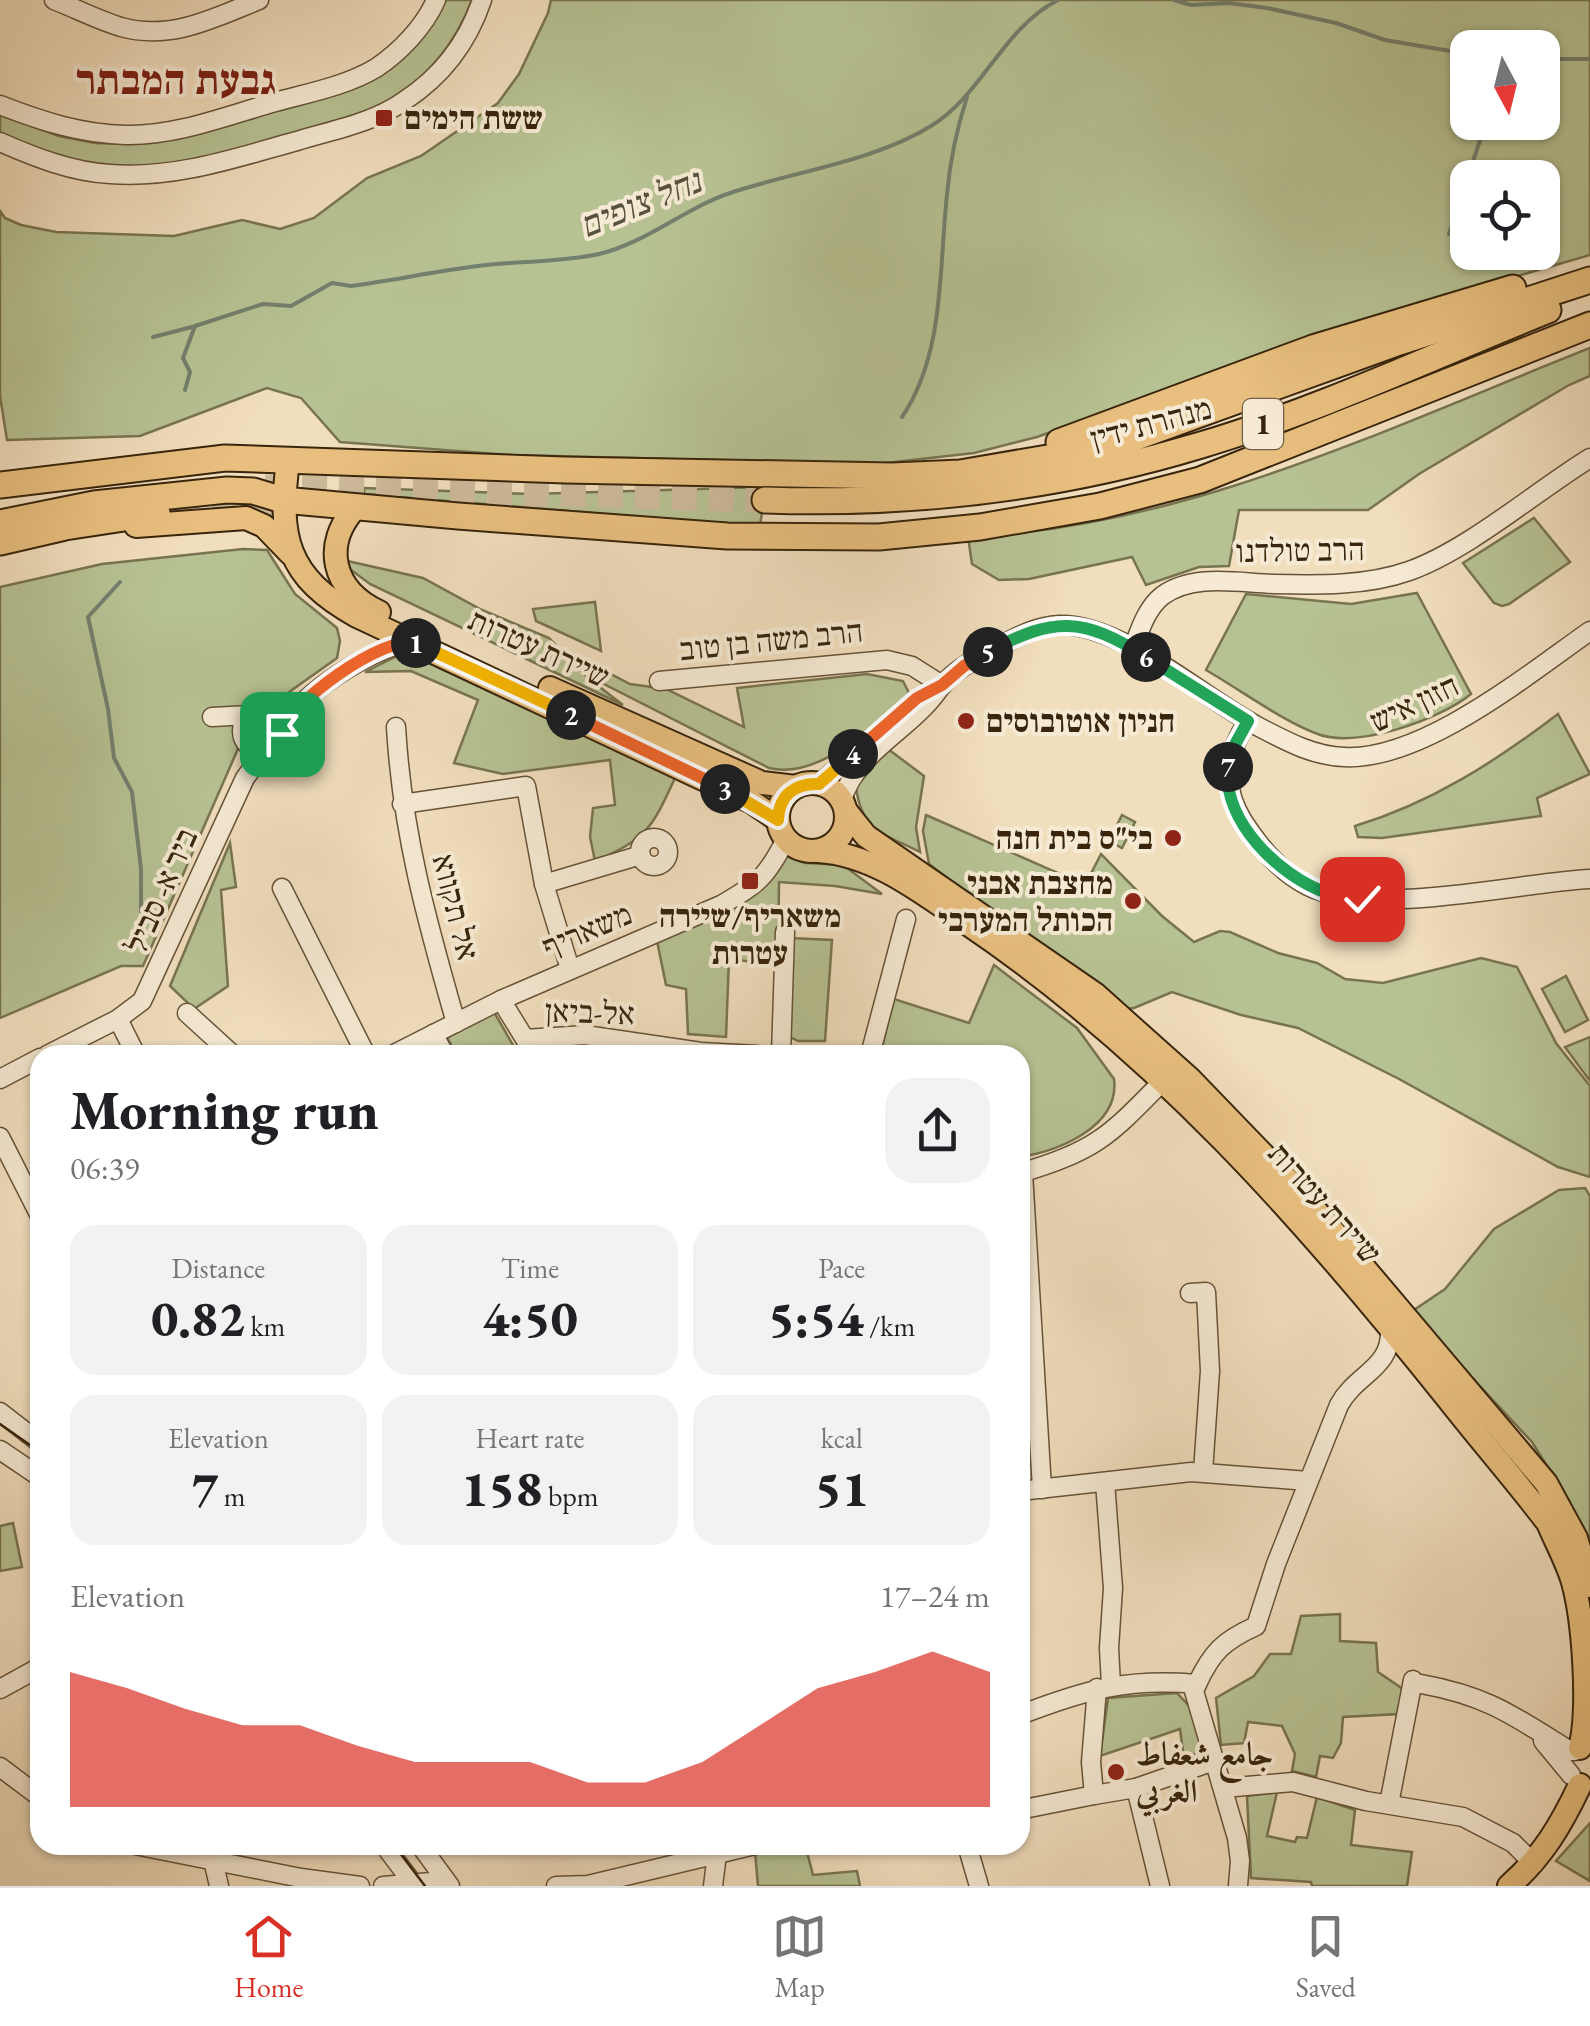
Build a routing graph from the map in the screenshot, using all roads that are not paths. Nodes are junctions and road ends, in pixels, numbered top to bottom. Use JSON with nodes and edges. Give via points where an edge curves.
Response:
{"nodes":[{"id":1,"x":57,"y":0,"type":"edge"},
{"id":2,"x":260,"y":0,"type":"edge"},
{"id":3,"x":436,"y":0,"type":"edge"},
{"id":4,"x":482,"y":0,"type":"edge"},
{"id":5,"x":0,"y":104,"type":"edge"},
{"id":6,"x":0,"y":142,"type":"edge"},
{"id":7,"x":1590,"y":264,"type":"edge"},
{"id":8,"x":1590,"y":280,"type":"edge"},
{"id":9,"x":1590,"y":293,"type":"edge"},
{"id":10,"x":1590,"y":314,"type":"edge"},
{"id":11,"x":1590,"y":325,"type":"edge"},
{"id":12,"x":1590,"y":458,"type":"edge"},
{"id":13,"x":288,"y":462,"type":"junction"},
{"id":14,"x":892,"y":476,"type":"junction"},
{"id":15,"x":0,"y":485,"type":"edge"},
{"id":16,"x":283,"y":500,"type":"junction"},
{"id":17,"x":0,"y":505,"type":"edge"},
{"id":18,"x":357,"y":506,"type":"junction"},
{"id":19,"x":0,"y":523,"type":"edge"},
{"id":20,"x":0,"y":542,"type":"edge"},
{"id":21,"x":0,"y":553,"type":"edge"},
{"id":22,"x":296,"y":561,"type":"junction"},
{"id":23,"x":357,"y":616,"type":"junction"},
{"id":24,"x":1590,"y":631,"type":"edge"},
{"id":25,"x":411,"y":641,"type":"junction"},
{"id":26,"x":1133,"y":648,"type":"junction"},
{"id":27,"x":362,"y":660,"type":"junction"},
{"id":28,"x":659,"y":681,"type":"dead end"},
{"id":29,"x":942,"y":685,"type":"junction"},
{"id":30,"x":250,"y":715,"type":"junction"},
{"id":31,"x":276,"y":721,"type":"junction"},
{"id":32,"x":1248,"y":721,"type":"junction"},
{"id":33,"x":396,"y":727,"type":"dead end"},
{"id":34,"x":252,"y":744,"type":"junction"},
{"id":35,"x":807,"y":785,"type":"junction"},
{"id":36,"x":402,"y":804,"type":"junction"},
{"id":37,"x":844,"y":806,"type":"junction"},
{"id":38,"x":782,"y":830,"type":"junction"},
{"id":39,"x":818,"y":850,"type":"junction"},
{"id":40,"x":641,"y":855,"type":"dead end"},
{"id":41,"x":1590,"y":879,"type":"edge"},
{"id":42,"x":544,"y":884,"type":"junction"},
{"id":43,"x":282,"y":888,"type":"dead end"},
{"id":44,"x":906,"y":920,"type":"dead end"},
{"id":45,"x":785,"y":932,"type":"dead end"},
{"id":46,"x":570,"y":969,"type":"junction"},
{"id":47,"x":501,"y":1000,"type":"junction"},
{"id":48,"x":187,"y":1013,"type":"dead end"},
{"id":49,"x":118,"y":1019,"type":"junction"},
{"id":50,"x":456,"y":1023,"type":"junction"},
{"id":51,"x":434,"y":1034,"type":"junction"},
{"id":52,"x":67,"y":1045,"type":"edge"},
{"id":53,"x":131,"y":1045,"type":"edge"},
{"id":54,"x":223,"y":1045,"type":"edge"},
{"id":55,"x":361,"y":1045,"type":"edge"},
{"id":56,"x":412,"y":1045,"type":"edge"},
{"id":57,"x":440,"y":1045,"type":"edge"},
{"id":58,"x":656,"y":1045,"type":"edge"},
{"id":59,"x":780,"y":1045,"type":"edge"},
{"id":60,"x":873,"y":1045,"type":"edge"},
{"id":61,"x":30,"y":1063,"type":"edge"},
{"id":62,"x":0,"y":1078,"type":"edge"},
{"id":63,"x":1163,"y":1081,"type":"junction"},
{"id":64,"x":0,"y":1137,"type":"edge"},
{"id":65,"x":1030,"y":1170,"type":"edge"},
{"id":66,"x":30,"y":1196,"type":"edge"},
{"id":67,"x":1190,"y":1294,"type":"dead end"},
{"id":68,"x":1030,"y":1299,"type":"edge"},
{"id":69,"x":1390,"y":1326,"type":"junction"},
{"id":70,"x":1416,"y":1359,"type":"junction"},
{"id":71,"x":1371,"y":1371,"type":"junction"},
{"id":72,"x":0,"y":1412,"type":"edge"},
{"id":73,"x":30,"y":1435,"type":"edge"},
{"id":74,"x":0,"y":1450,"type":"edge"},
{"id":75,"x":30,"y":1470,"type":"edge"},
{"id":76,"x":1203,"y":1472,"type":"junction"},
{"id":77,"x":1308,"y":1481,"type":"junction"},
{"id":78,"x":1105,"y":1482,"type":"junction"},
{"id":79,"x":1042,"y":1488,"type":"junction"},
{"id":80,"x":1030,"y":1490,"type":"edge"},
{"id":81,"x":1590,"y":1586,"type":"edge"},
{"id":82,"x":30,"y":1672,"type":"edge"},
{"id":83,"x":1196,"y":1684,"type":"junction"},
{"id":84,"x":30,"y":1685,"type":"edge"},
{"id":85,"x":1104,"y":1686,"type":"junction"},
{"id":86,"x":0,"y":1688,"type":"edge"},
{"id":87,"x":0,"y":1699,"type":"edge"},
{"id":88,"x":1030,"y":1712,"type":"edge"},
{"id":89,"x":1526,"y":1722,"type":"junction"},
{"id":90,"x":1582,"y":1748,"type":"edge"},
{"id":91,"x":1214,"y":1761,"type":"junction"},
{"id":92,"x":0,"y":1767,"type":"edge"},
{"id":93,"x":1583,"y":1787,"type":"edge"},
{"id":94,"x":1136,"y":1788,"type":"junction"},
{"id":95,"x":1224,"y":1788,"type":"junction"},
{"id":96,"x":30,"y":1790,"type":"edge"},
{"id":97,"x":1094,"y":1796,"type":"junction"},
{"id":98,"x":1389,"y":1804,"type":"junction"},
{"id":99,"x":1030,"y":1808,"type":"edge"},
{"id":100,"x":186,"y":1855,"type":"edge"},
{"id":101,"x":394,"y":1855,"type":"edge"},
{"id":102,"x":425,"y":1855,"type":"edge"},
{"id":103,"x":713,"y":1855,"type":"edge"},
{"id":104,"x":717,"y":1855,"type":"edge"},
{"id":105,"x":969,"y":1855,"type":"edge"},
{"id":106,"x":212,"y":1860,"type":"junction"},
{"id":107,"x":1533,"y":1875,"type":"edge"},
{"id":108,"x":422,"y":1885,"type":"edge"},
{"id":109,"x":219,"y":1886,"type":"edge"},
{"id":110,"x":360,"y":1886,"type":"edge"},
{"id":111,"x":382,"y":1886,"type":"edge"},
{"id":112,"x":556,"y":1886,"type":"edge"},
{"id":113,"x":713,"y":1886,"type":"edge"},
{"id":114,"x":979,"y":1886,"type":"edge"},
{"id":115,"x":1160,"y":1886,"type":"edge"},
{"id":116,"x":1238,"y":1886,"type":"edge"},
{"id":117,"x":1509,"y":1886,"type":"edge"}],
"edges":[{"from":1,"to":2,"type":"street","via":[[124,28],[158,32]]},
{"from":3,"to":5,"type":"street","via":[[412,36],[357,78],[176,130],[98,134]]},
{"from":4,"to":6,"type":"street","via":[[470,32],[444,67],[400,105],[360,123],[192,170],[142,176],[67,167]]},
{"from":7,"to":14,"type":"highway","via":[[1330,342],[1047,446]]},
{"from":8,"to":14,"type":"highway","via":[[1128,440],[960,473]]},
{"from":9,"to":10,"type":"highway","name":"מנהרת ידין","number":"1","via":[[1263,424],[1145,461],[976,493],[764,509],[864,518],[1092,492],[1269,441]]},
{"from":11,"to":18,"type":"highway","via":[[1200,480],[1042,518],[909,535],[758,538]]},
{"from":12,"to":26,"type":"street","name":"הרב טולדנו","via":[[1407,572],[1338,584],[1178,587],[1147,614]]},
{"from":13,"to":14,"type":"highway"},
{"from":13,"to":15,"type":"highway","via":[[200,460]]},
{"from":13,"to":16,"type":"main road","name":"שיירת עטרות"},
{"from":13,"to":17,"type":"highway"},
{"from":16,"to":18,"type":"highway"},
{"from":16,"to":19,"type":"highway","via":[[253,492],[194,492],[62,508]]},
{"from":16,"to":20,"type":"highway","via":[[131,516]]},
{"from":16,"to":22,"type":"main road","name":"שיירת עטרות"},
{"from":18,"to":35,"type":"main road","name":"שיירת עטרות","via":[[339,527],[335,545],[341,577],[358,600],[762,782]]},
{"from":21,"to":22,"type":"main road","via":[[124,528],[246,518],[264,526]]},
{"from":22,"to":23,"type":"main road","name":"שיירת עטרות","via":[[320,591]]},
{"from":23,"to":25,"type":"main road","name":"שיירת עטרות"},
{"from":23,"to":27,"type":"street","via":[[369,643]]},
{"from":24,"to":32,"type":"street","name":"חזון איש","via":[[1466,715],[1389,752],[1323,754]]},
{"from":25,"to":27,"type":"street"},
{"from":25,"to":38,"type":"main road","name":"שיירת עטרות","via":[[735,794]]},
{"from":26,"to":29,"type":"street","name":"חזון איש","via":[[1087,628],[1045,626],[976,659]]},
{"from":26,"to":32,"type":"street","name":"חזון איש"},
{"from":27,"to":31,"type":"street"},
{"from":28,"to":29,"type":"street","name":"הרב משה בן טוב","via":[[887,660]]},
{"from":29,"to":35,"type":"street"},
{"from":29,"to":37,"type":"street","via":[[862,762],[848,782]]},
{"from":30,"to":31,"type":"street","via":[[260,711]]},
{"from":30,"to":34,"type":"street","via":[[243,725]]},
{"from":30,"to":34,"type":"street","via":[[211,719]]},
{"from":31,"to":34,"type":"street","via":[[278,743]]},
{"from":32,"to":41,"type":"street","via":[[1228,764],[1231,799],[1261,846],[1307,885],[1334,896],[1383,900]]},
{"from":33,"to":36,"type":"street","name":"אל תקווא"},
{"from":34,"to":49,"type":"street","name":"ביר א- סביל","via":[[244,778],[150,989]]},
{"from":35,"to":37,"type":"main road","via":[[836,792]]},
{"from":35,"to":38,"type":"main road","via":[[782,801]]},
{"from":36,"to":42,"type":"street","via":[[526,786]]},
{"from":36,"to":50,"type":"street","name":"אל תקווא"},
{"from":37,"to":39,"type":"main road","via":[[842,832]]},
{"from":37,"to":81,"type":"main road","name":"שיירת עטרות","via":[[866,836],[1095,994],[1305,1198],[1546,1483],[1576,1538]]},
{"from":38,"to":39,"type":"main road","via":[[800,849]]},
{"from":38,"to":46,"type":"street","name":"משאריף","via":[[770,870],[749,888]]},
{"from":39,"to":63,"type":"main road","name":"שיירת עטרות","via":[[855,857],[913,887],[1080,1005]]},
{"from":40,"to":42,"type":"street"},
{"from":42,"to":46,"type":"street"},
{"from":43,"to":55,"type":"street"},
{"from":44,"to":60,"type":"street"},
{"from":45,"to":59,"type":"street"},
{"from":46,"to":47,"type":"street","name":"משאריף"},
{"from":47,"to":50,"type":"street","name":"משאריף"},
{"from":47,"to":58,"type":"street","name":"אל-ביאן","via":[[524,1038],[586,1034]]},
{"from":48,"to":54,"type":"street"},
{"from":49,"to":52,"type":"street","name":"ביר א- סביל"},
{"from":49,"to":53,"type":"street"},
{"from":50,"to":51,"type":"street","name":"משאריף"},
{"from":51,"to":56,"type":"street","name":"משאריף"},
{"from":51,"to":57,"type":"street"},
{"from":61,"to":62,"type":"street"},
{"from":63,"to":65,"type":"street","via":[[1096,1145]]},
{"from":63,"to":69,"type":"main road","name":"שיירת עטרות","via":[[1299,1218]]},
{"from":64,"to":66,"type":"street"},
{"from":67,"to":76,"type":"street","via":[[1206,1292],[1211,1348]]},
{"from":68,"to":79,"type":"street"},
{"from":69,"to":70,"type":"main road","name":"שיירת עטרות"},
{"from":69,"to":71,"type":"street","via":[[1389,1349]]},
{"from":70,"to":71,"type":"street","via":[[1394,1359]]},
{"from":70,"to":90,"type":"main road","name":"שיירת עטרות","via":[[1548,1523],[1572,1582],[1584,1655],[1588,1728]]},
{"from":71,"to":77,"type":"street","via":[[1344,1396]]},
{"from":72,"to":73,"type":"street"},
{"from":74,"to":75,"type":"street"},
{"from":76,"to":77,"type":"street"},
{"from":76,"to":78,"type":"street"},
{"from":77,"to":83,"type":"street","via":[[1256,1626],[1210,1656]]},
{"from":78,"to":79,"type":"street"},
{"from":78,"to":85,"type":"street","via":[[1114,1588]]},
{"from":79,"to":80,"type":"street"},
{"from":82,"to":86,"type":"street"},
{"from":83,"to":85,"type":"street"},
{"from":83,"to":91,"type":"street"},
{"from":84,"to":87,"type":"street"},
{"from":85,"to":88,"type":"street"},
{"from":85,"to":97,"type":"street","via":[[1091,1762]]},
{"from":89,"to":90,"type":"street","via":[[1570,1752]]},
{"from":89,"to":93,"type":"street"},
{"from":89,"to":98,"type":"street","via":[[1482,1700],[1417,1682]]},
{"from":90,"to":93,"type":"main road","name":"שיירת עטרות","via":[[1570,1762]]},
{"from":91,"to":94,"type":"street"},
{"from":91,"to":95,"type":"street"},
{"from":92,"to":96,"type":"street"},
{"from":93,"to":107,"type":"main road"},
{"from":94,"to":97,"type":"street"},
{"from":94,"to":115,"type":"street"},
{"from":95,"to":98,"type":"street","via":[[1293,1782]]},
{"from":95,"to":116,"type":"street","via":[[1238,1838]]},
{"from":97,"to":99,"type":"street"},
{"from":98,"to":107,"type":"street","via":[[1463,1816],[1513,1842]]},
{"from":100,"to":106,"type":"street"},
{"from":101,"to":108,"type":"street"},
{"from":102,"to":108,"type":"street"},
{"from":103,"to":112,"type":"street","via":[[588,1885]]},
{"from":104,"to":113,"type":"street"},
{"from":105,"to":114,"type":"street"},
{"from":106,"to":109,"type":"street"},
{"from":106,"to":110,"type":"street"},
{"from":107,"to":117,"type":"main road"},
{"from":108,"to":111,"type":"street"}]}
